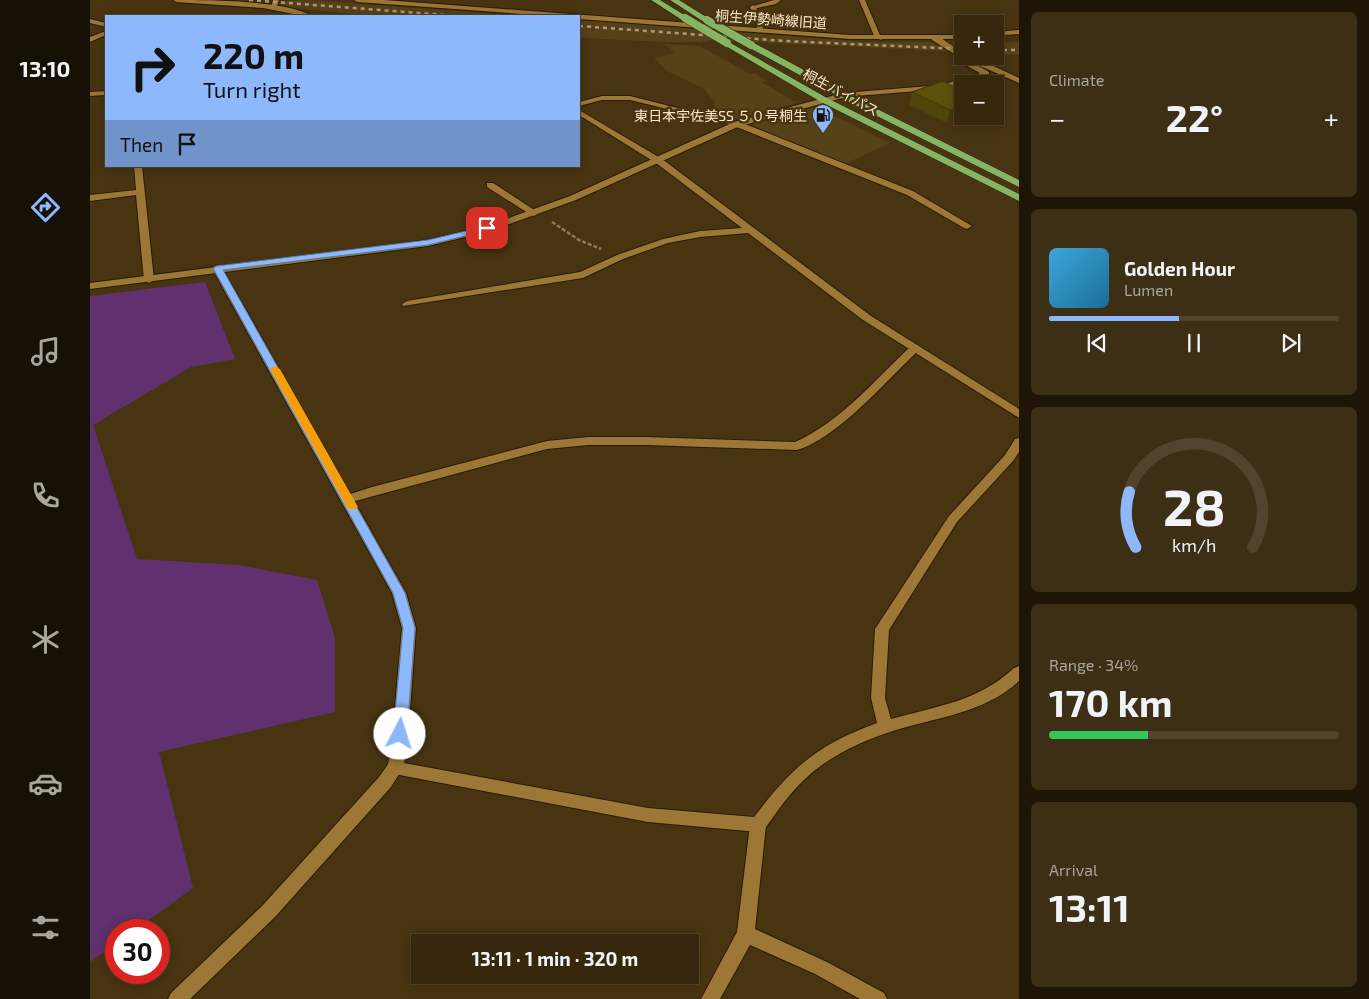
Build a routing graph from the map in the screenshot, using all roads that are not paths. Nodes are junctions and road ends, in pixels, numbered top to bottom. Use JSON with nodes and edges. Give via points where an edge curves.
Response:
{"nodes":[{"id":1,"x":176,"y":0,"type":"edge"},
{"id":2,"x":276,"y":0,"type":"edge"},
{"id":3,"x":357,"y":0,"type":"edge"},
{"id":4,"x":655,"y":0,"type":"edge"},
{"id":5,"x":674,"y":0,"type":"edge"},
{"id":6,"x":778,"y":0,"type":"edge"},
{"id":7,"x":862,"y":0,"type":"edge"},
{"id":8,"x":274,"y":8,"type":"junction"},
{"id":9,"x":292,"y":10,"type":"junction"},
{"id":10,"x":279,"y":15,"type":"edge"},
{"id":11,"x":306,"y":15,"type":"edge"},
{"id":12,"x":563,"y":15,"type":"edge"},
{"id":13,"x":580,"y":16,"type":"edge"},
{"id":14,"x":90,"y":22,"type":"edge"},
{"id":15,"x":105,"y":25,"type":"edge"},
{"id":16,"x":762,"y":31,"type":"junction"},
{"id":17,"x":1019,"y":32,"type":"edge"},
{"id":18,"x":105,"y":33,"type":"edge"},
{"id":19,"x":1004,"y":33,"type":"edge"},
{"id":20,"x":954,"y":37,"type":"edge"},
{"id":21,"x":879,"y":38,"type":"junction"},
{"id":22,"x":935,"y":38,"type":"junction"},
{"id":23,"x":90,"y":40,"type":"edge"},
{"id":24,"x":954,"y":51,"type":"edge"},
{"id":25,"x":971,"y":65,"type":"edge"},
{"id":26,"x":984,"y":65,"type":"edge"},
{"id":27,"x":1019,"y":81,"type":"edge"},
{"id":28,"x":105,"y":93,"type":"edge"},
{"id":29,"x":90,"y":94,"type":"edge"},
{"id":30,"x":843,"y":95,"type":"junction"},
{"id":31,"x":824,"y":100,"type":"junction"},
{"id":32,"x":580,"y":104,"type":"edge"},
{"id":33,"x":580,"y":113,"type":"edge"},
{"id":34,"x":737,"y":124,"type":"junction"},
{"id":35,"x":659,"y":161,"type":"junction"},
{"id":36,"x":138,"y":167,"type":"edge"},
{"id":37,"x":490,"y":184,"type":"dead end"},
{"id":38,"x":1019,"y":184,"type":"edge"},
{"id":39,"x":141,"y":192,"type":"junction"},
{"id":40,"x":90,"y":198,"type":"edge"},
{"id":41,"x":1019,"y":198,"type":"edge"},
{"id":42,"x":536,"y":212,"type":"junction"},
{"id":43,"x":967,"y":226,"type":"dead end"},
{"id":44,"x":750,"y":230,"type":"junction"},
{"id":45,"x":217,"y":268,"type":"junction"},
{"id":46,"x":149,"y":280,"type":"junction"},
{"id":47,"x":90,"y":286,"type":"edge"},
{"id":48,"x":407,"y":304,"type":"dead end"},
{"id":49,"x":914,"y":348,"type":"junction"},
{"id":50,"x":1019,"y":414,"type":"edge"},
{"id":51,"x":1019,"y":442,"type":"edge"},
{"id":52,"x":348,"y":499,"type":"junction"},
{"id":53,"x":1019,"y":672,"type":"edge"},
{"id":54,"x":886,"y":727,"type":"junction"},
{"id":55,"x":395,"y":768,"type":"junction"},
{"id":56,"x":758,"y":825,"type":"junction"},
{"id":57,"x":746,"y":934,"type":"junction"},
{"id":58,"x":177,"y":999,"type":"edge"},
{"id":59,"x":710,"y":999,"type":"edge"},
{"id":60,"x":878,"y":999,"type":"edge"}],
"edges":[{"from":1,"to":8,"type":"street"},
{"from":2,"to":8,"type":"street"},
{"from":3,"to":12,"type":"street","name":"桐生伊勢崎線旧道"},
{"from":4,"to":31,"type":"highway","name":"桐生バイパス","bridge":true},
{"from":5,"to":30,"type":"highway","name":"桐生バイパス","bridge":true},
{"from":6,"to":16,"type":"street","via":[[753,7]]},
{"from":7,"to":21,"type":"street"},
{"from":8,"to":9,"type":"street"},
{"from":9,"to":10,"type":"street"},
{"from":9,"to":11,"type":"street"},
{"from":13,"to":16,"type":"street","name":"桐生伊勢崎線旧道"},
{"from":14,"to":15,"type":"street"},
{"from":16,"to":21,"type":"street","name":"桐生伊勢崎線旧道"},
{"from":17,"to":19,"type":"street"},
{"from":18,"to":23,"type":"street"},
{"from":20,"to":22,"type":"street","name":"桐生伊勢崎線旧道"},
{"from":21,"to":22,"type":"street","name":"桐生伊勢崎線旧道"},
{"from":22,"to":24,"type":"street"},
{"from":25,"to":30,"type":"street","via":[[986,74],[943,87]]},
{"from":26,"to":27,"type":"street"},
{"from":28,"to":29,"type":"street"},
{"from":30,"to":31,"type":"street"},
{"from":30,"to":38,"type":"highway","name":"桐生バイパス"},
{"from":31,"to":34,"type":"street"},
{"from":31,"to":41,"type":"highway","name":"桐生バイパス"},
{"from":32,"to":34,"type":"street","via":[[602,98],[630,98]]},
{"from":33,"to":35,"type":"street"},
{"from":34,"to":35,"type":"street"},
{"from":34,"to":43,"type":"street","via":[[910,193]]},
{"from":35,"to":42,"type":"street"},
{"from":35,"to":44,"type":"street"},
{"from":36,"to":39,"type":"street"},
{"from":37,"to":42,"type":"street"},
{"from":39,"to":40,"type":"street"},
{"from":39,"to":46,"type":"street"},
{"from":42,"to":45,"type":"street","via":[[469,234],[428,242]]},
{"from":44,"to":48,"type":"street","via":[[684,237],[629,254],[583,275]]},
{"from":44,"to":49,"type":"street","via":[[867,318]]},
{"from":45,"to":46,"type":"street"},
{"from":45,"to":52,"type":"street"},
{"from":46,"to":47,"type":"street"},
{"from":49,"to":50,"type":"street"},
{"from":49,"to":52,"type":"street","via":[[836,420],[806,443],[796,446],[674,441],[569,442],[547,445]]},
{"from":51,"to":54,"type":"street","via":[[953,520],[882,629],[878,698]]},
{"from":52,"to":55,"type":"street","via":[[399,593],[408,617],[399,751]]},
{"from":53,"to":54,"type":"street","via":[[1008,684],[978,702]]},
{"from":54,"to":56,"type":"street","via":[[835,750],[806,768],[784,790]]},
{"from":55,"to":56,"type":"street","via":[[648,815]]},
{"from":55,"to":58,"type":"street","via":[[269,911]]},
{"from":56,"to":57,"type":"street"},
{"from":57,"to":59,"type":"street"},
{"from":57,"to":60,"type":"street","via":[[821,968]]}]}
